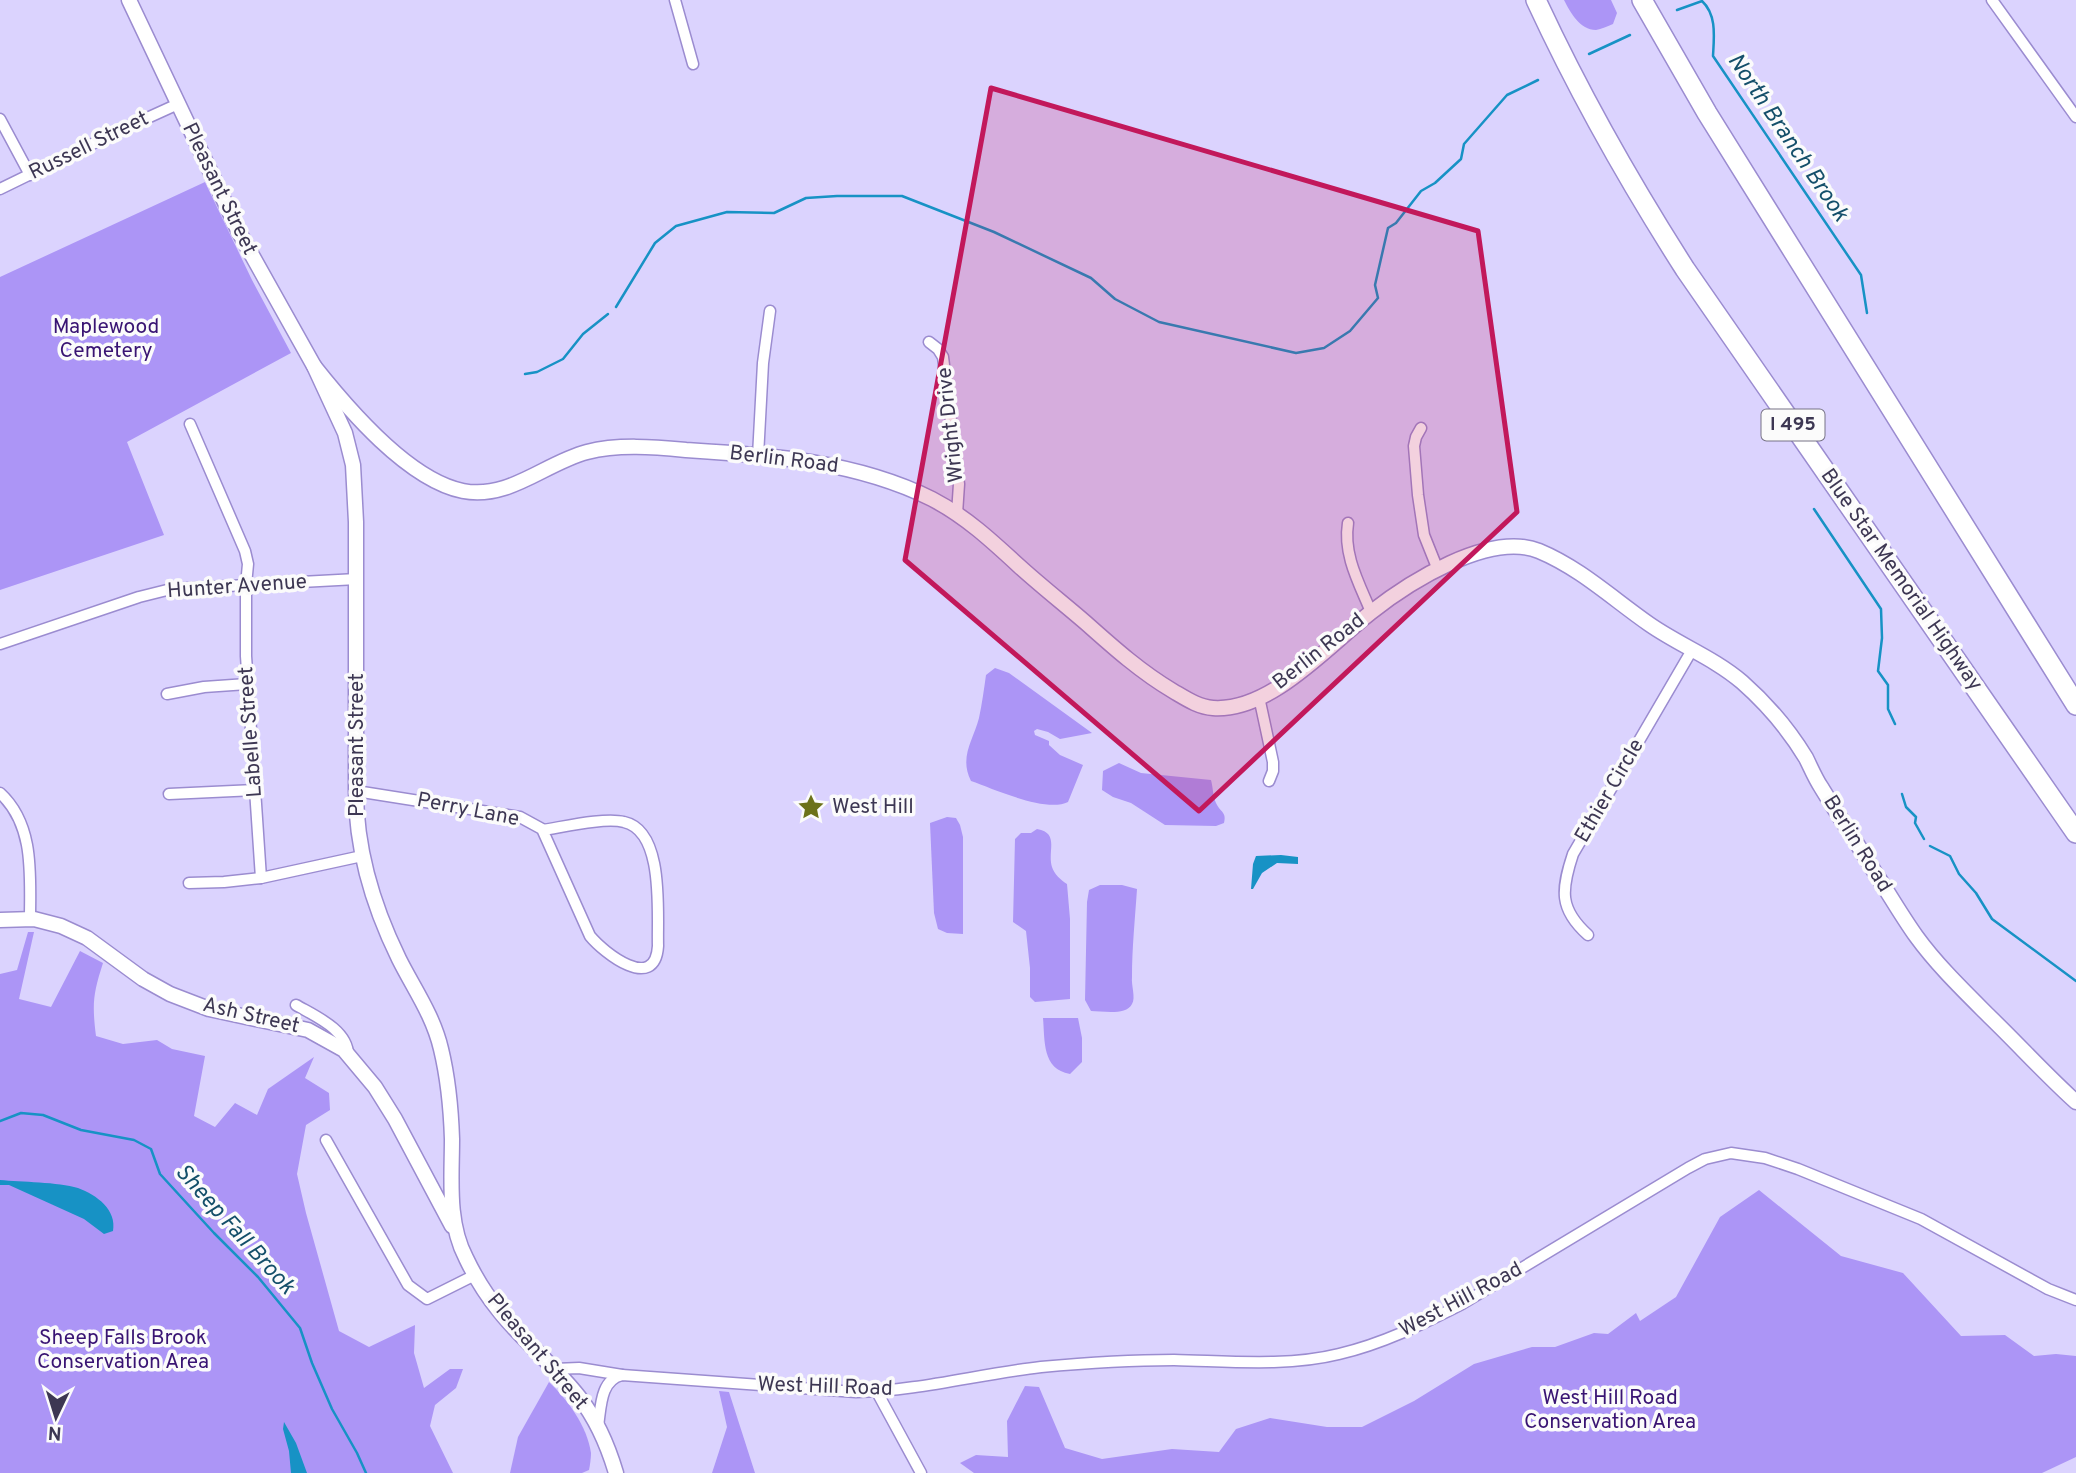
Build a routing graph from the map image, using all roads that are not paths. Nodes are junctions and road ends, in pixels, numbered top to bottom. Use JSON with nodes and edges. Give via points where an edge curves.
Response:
{"nodes":[{"id":1,"x":129,"y":0,"type":"edge"},
{"id":2,"x":675,"y":0,"type":"edge"},
{"id":3,"x":1536,"y":0,"type":"edge"},
{"id":4,"x":1642,"y":0,"type":"edge"},
{"id":5,"x":1992,"y":0,"type":"edge"},
{"id":6,"x":693,"y":64,"type":"dead end"},
{"id":7,"x":178,"y":104,"type":"junction"},
{"id":8,"x":2076,"y":117,"type":"edge"},
{"id":9,"x":0,"y":119,"type":"edge"},
{"id":10,"x":30,"y":175,"type":"junction"},
{"id":11,"x":0,"y":189,"type":"edge"},
{"id":12,"x":770,"y":311,"type":"dead end"},
{"id":13,"x":929,"y":342,"type":"dead end"},
{"id":14,"x":314,"y":366,"type":"junction"},
{"id":15,"x":190,"y":424,"type":"dead end"},
{"id":16,"x":1421,"y":428,"type":"dead end"},
{"id":17,"x":758,"y":456,"type":"junction"},
{"id":18,"x":957,"y":514,"type":"junction"},
{"id":19,"x":1348,"y":523,"type":"dead end"},
{"id":20,"x":1438,"y":570,"type":"junction"},
{"id":21,"x":357,"y":579,"type":"junction"},
{"id":22,"x":246,"y":585,"type":"junction"},
{"id":23,"x":1371,"y":612,"type":"junction"},
{"id":24,"x":0,"y":644,"type":"edge"},
{"id":25,"x":1692,"y":650,"type":"junction"},
{"id":26,"x":247,"y":684,"type":"junction"},
{"id":27,"x":167,"y":694,"type":"dead end"},
{"id":28,"x":1259,"y":697,"type":"junction"},
{"id":29,"x":2076,"y":705,"type":"edge"},
{"id":30,"x":1269,"y":781,"type":"dead end"},
{"id":31,"x":256,"y":790,"type":"junction"},
{"id":32,"x":356,"y":791,"type":"junction"},
{"id":33,"x":0,"y":793,"type":"edge"},
{"id":34,"x":169,"y":794,"type":"dead end"},
{"id":35,"x":542,"y":830,"type":"junction"},
{"id":36,"x":2076,"y":833,"type":"edge"},
{"id":37,"x":362,"y":856,"type":"junction"},
{"id":38,"x":261,"y":878,"type":"junction"},
{"id":39,"x":190,"y":883,"type":"dead end"},
{"id":40,"x":30,"y":919,"type":"junction"},
{"id":41,"x":0,"y":920,"type":"edge"},
{"id":42,"x":1588,"y":934,"type":"dead end"},
{"id":43,"x":296,"y":1005,"type":"dead end"},
{"id":44,"x":348,"y":1055,"type":"junction"},
{"id":45,"x":2076,"y":1102,"type":"edge"},
{"id":46,"x":326,"y":1140,"type":"dead end"},
{"id":47,"x":451,"y":1171,"type":"junction"},
{"id":48,"x":425,"y":1174,"type":"junction"},
{"id":49,"x":457,"y":1234,"type":"junction"},
{"id":50,"x":475,"y":1275,"type":"junction"},
{"id":51,"x":2076,"y":1300,"type":"edge"},
{"id":52,"x":555,"y":1369,"type":"junction"},
{"id":53,"x":622,"y":1376,"type":"junction"},
{"id":54,"x":877,"y":1392,"type":"junction"},
{"id":55,"x":598,"y":1426,"type":"junction"},
{"id":56,"x":616,"y":1473,"type":"edge"},
{"id":57,"x":921,"y":1473,"type":"edge"}],
"edges":[{"from":1,"to":7,"type":"street","name":"Pleasant Street"},
{"from":2,"to":6,"type":"street"},
{"from":3,"to":36,"type":"highway","name":"Blue Star Memorial Highway","number":"I 495","via":[[1589,104],[1685,269]]},
{"from":4,"to":29,"type":"highway","via":[[1707,113]]},
{"from":5,"to":8,"type":"street"},
{"from":7,"to":10,"type":"street","name":"Russell Street"},
{"from":7,"to":14,"type":"street","name":"Pleasant Street","via":[[245,243]]},
{"from":9,"to":10,"type":"street"},
{"from":10,"to":11,"type":"street","name":"Russell Street"},
{"from":12,"to":17,"type":"street"},
{"from":13,"to":18,"type":"street","name":"Wright Drive","via":[[943,357],[959,484]]},
{"from":14,"to":17,"type":"street","name":"Berlin Road","via":[[400,458],[433,481],[463,491],[486,493],[507,488],[558,463],[601,450],[667,448]]},
{"from":14,"to":21,"type":"street","name":"Pleasant Street","via":[[345,433],[353,465]]},
{"from":15,"to":22,"type":"street","name":"Labelle Street","via":[[245,551]]},
{"from":16,"to":20,"type":"street","via":[[1414,446],[1418,495],[1424,535]]},
{"from":17,"to":18,"type":"street","name":"Berlin Road","via":[[830,465],[884,478]]},
{"from":18,"to":28,"type":"street","name":"Berlin Road","via":[[1115,650],[1191,702],[1214,708]]},
{"from":19,"to":23,"type":"street","via":[[1347,551]]},
{"from":20,"to":23,"type":"street","name":"Berlin Road"},
{"from":20,"to":25,"type":"street","name":"Berlin Road","via":[[1488,549],[1531,548],[1582,575]]},
{"from":21,"to":22,"type":"street","name":"Hunter Avenue"},
{"from":21,"to":32,"type":"street","name":"Pleasant Street"},
{"from":22,"to":24,"type":"street","name":"Hunter Avenue","via":[[171,589]]},
{"from":22,"to":26,"type":"street","name":"Labelle Street"},
{"from":23,"to":28,"type":"street","name":"Berlin Road","via":[[1298,673]]},
{"from":25,"to":42,"type":"street","name":"Ethier Circle","via":[[1573,854],[1566,901],[1571,918]]},
{"from":25,"to":45,"type":"street","name":"Berlin Road","via":[[1739,679],[1775,716],[1798,745],[1917,937]]},
{"from":26,"to":27,"type":"street"},
{"from":26,"to":31,"type":"street","name":"Labelle Street"},
{"from":28,"to":30,"type":"street","via":[[1273,762]]},
{"from":31,"to":34,"type":"street"},
{"from":31,"to":38,"type":"street","name":"Labelle Street"},
{"from":32,"to":35,"type":"street","name":"Perry Lane","via":[[520,817]]},
{"from":32,"to":37,"type":"street","name":"Pleasant Street"},
{"from":33,"to":40,"type":"street","via":[[12,807],[26,839]]},
{"from":35,"to":35,"type":"street","name":"Perry Lane","via":[[597,945],[632,967],[652,962],[658,946],[656,873],[644,835],[625,822],[613,821]]},
{"from":37,"to":38,"type":"street"},
{"from":37,"to":47,"type":"street","name":"Pleasant Street","via":[[385,929],[435,1028],[448,1092]]},
{"from":38,"to":39,"type":"street"},
{"from":40,"to":41,"type":"street","name":"Ash Street"},
{"from":40,"to":44,"type":"street","name":"Ash Street","via":[[87,938],[170,994],[209,1009],[308,1030]]},
{"from":43,"to":44,"type":"street","via":[[336,1031],[345,1040]]},
{"from":44,"to":48,"type":"street","name":"Ash Street","via":[[375,1087]]},
{"from":46,"to":50,"type":"street","via":[[408,1285],[427,1299]]},
{"from":47,"to":48,"type":"street"},
{"from":47,"to":49,"type":"street","name":"Pleasant Street"},
{"from":48,"to":49,"type":"street","name":"Ash Street"},
{"from":49,"to":50,"type":"street","name":"Pleasant Street"},
{"from":50,"to":52,"type":"street","name":"Pleasant Street","via":[[500,1312]]},
{"from":51,"to":54,"type":"street","name":"West Hill Road","via":[[1922,1219],[1765,1158],[1731,1153],[1688,1168],[1427,1322],[1338,1354],[1307,1359],[1041,1367]]},
{"from":52,"to":53,"type":"street","name":"West Hill Road"},
{"from":52,"to":55,"type":"street","name":"Pleasant Street"},
{"from":53,"to":54,"type":"street","name":"West Hill Road"},
{"from":53,"to":55,"type":"street","via":[[605,1388]]},
{"from":54,"to":57,"type":"street"},
{"from":55,"to":56,"type":"street","name":"Pleasant Street"}]}
